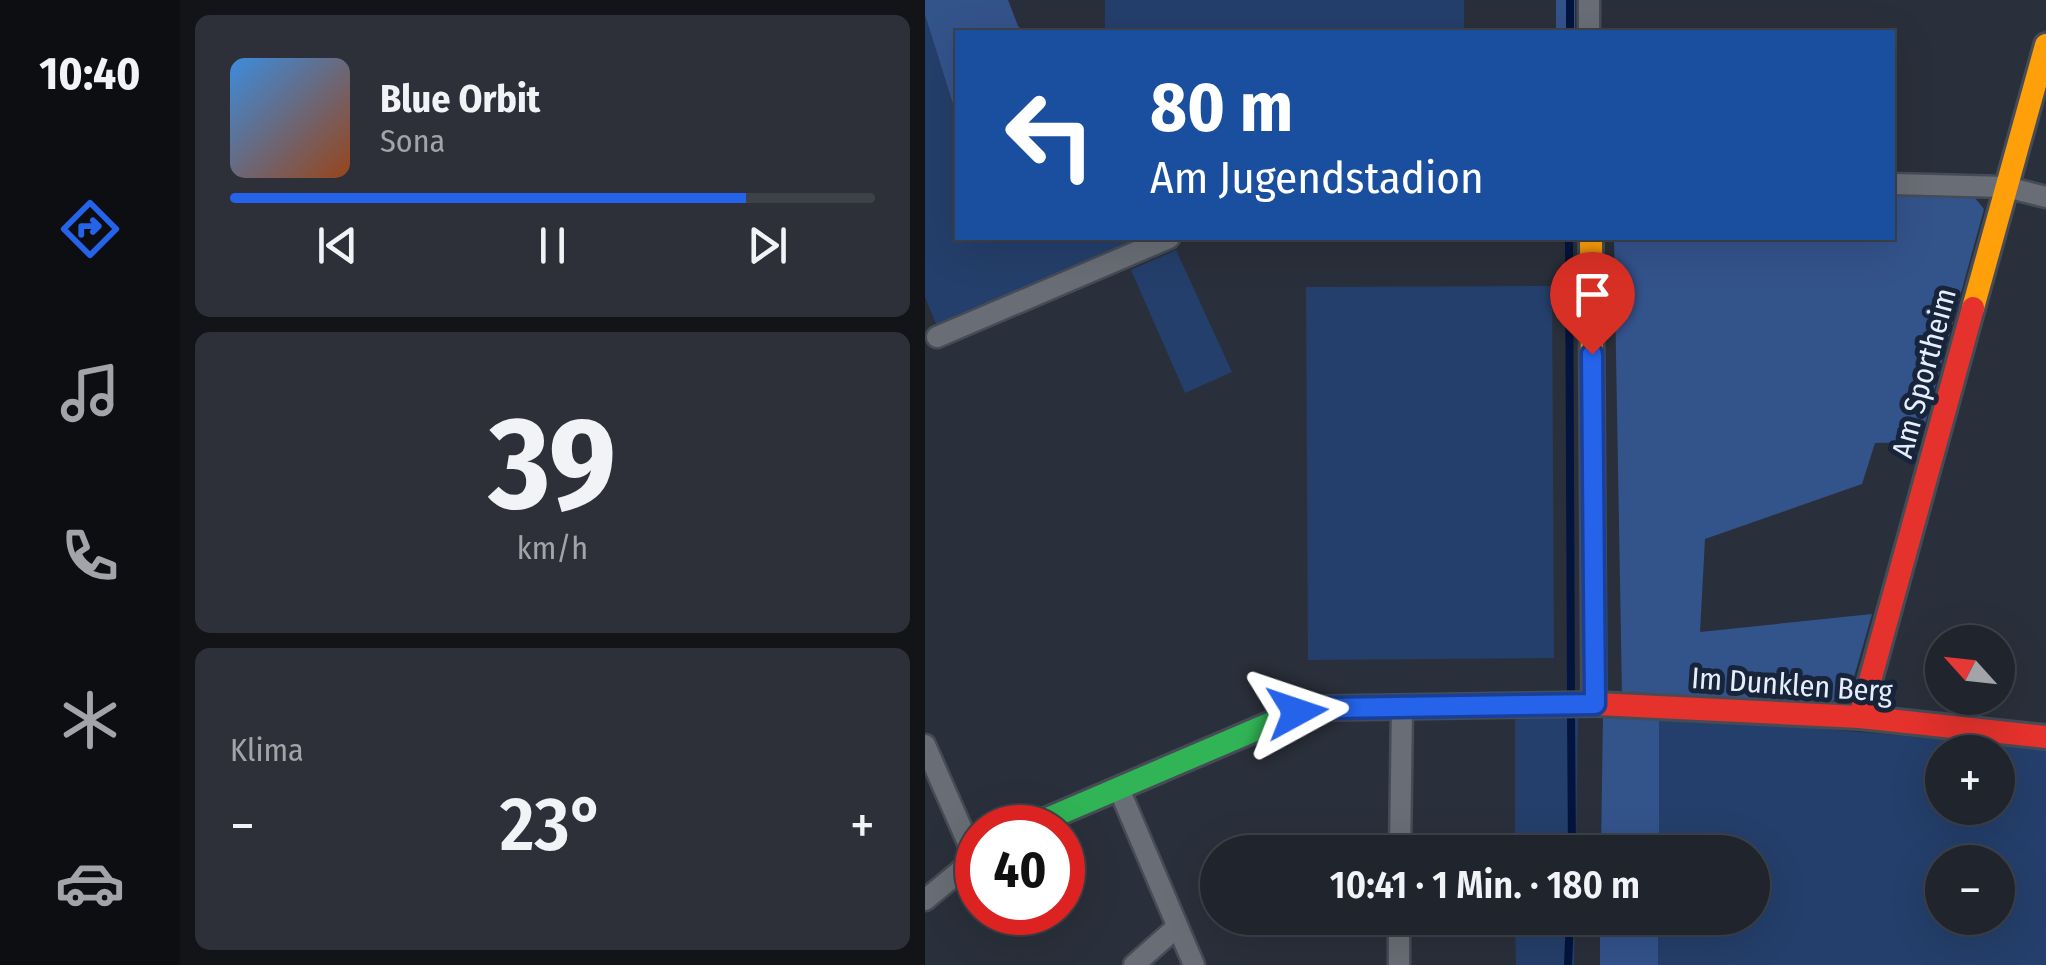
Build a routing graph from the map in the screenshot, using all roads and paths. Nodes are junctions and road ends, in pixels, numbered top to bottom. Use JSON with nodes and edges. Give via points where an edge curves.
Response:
{"nodes":[{"id":1,"x":1589,"y":0,"type":"edge"},
{"id":2,"x":1589,"y":30,"type":"edge"},
{"id":3,"x":2046,"y":45,"type":"edge"},
{"id":4,"x":1895,"y":184,"type":"edge"},
{"id":5,"x":2006,"y":187,"type":"junction"},
{"id":6,"x":2046,"y":197,"type":"edge"},
{"id":7,"x":1164,"y":240,"type":"edge"},
{"id":8,"x":1591,"y":240,"type":"edge"},
{"id":9,"x":937,"y":336,"type":"dead end"},
{"id":10,"x":1578,"y":704,"type":"junction"},
{"id":11,"x":1402,"y":707,"type":"junction"},
{"id":12,"x":1859,"y":718,"type":"junction"},
{"id":13,"x":2046,"y":736,"type":"edge"},
{"id":14,"x":925,"y":745,"type":"edge"},
{"id":15,"x":1119,"y":789,"type":"junction"},
{"id":16,"x":1080,"y":805,"type":"edge"},
{"id":17,"x":955,"y":811,"type":"edge"},
{"id":18,"x":1400,"y":835,"type":"edge"},
{"id":19,"x":955,"y":875,"type":"edge"},
{"id":20,"x":925,"y":900,"type":"edge"},
{"id":21,"x":1177,"y":928,"type":"junction"},
{"id":22,"x":1399,"y":935,"type":"edge"},
{"id":23,"x":1135,"y":965,"type":"edge"},
{"id":24,"x":1194,"y":965,"type":"edge"},
{"id":25,"x":1399,"y":965,"type":"edge"}],
"edges":[{"from":1,"to":2,"type":"street"},
{"from":3,"to":5,"type":"street","name":"Am Sportheim"},
{"from":4,"to":5,"type":"street"},
{"from":5,"to":6,"type":"street"},
{"from":5,"to":12,"type":"street","name":"Am Sportheim"},
{"from":7,"to":9,"type":"street"},
{"from":8,"to":10,"type":"street"},
{"from":10,"to":11,"type":"street","name":"Im Dunklen Berg"},
{"from":10,"to":12,"type":"street","name":"Im Dunklen Berg"},
{"from":11,"to":15,"type":"street","name":"Im Dunklen Berg","via":[[1297,712]]},
{"from":11,"to":18,"type":"street"},
{"from":12,"to":13,"type":"street","name":"Im Dunklen Berg"},
{"from":14,"to":17,"type":"street"},
{"from":15,"to":16,"type":"street","name":"Im Dunklen Berg"},
{"from":15,"to":21,"type":"street"},
{"from":19,"to":20,"type":"street"},
{"from":21,"to":23,"type":"street"},
{"from":21,"to":24,"type":"street"},
{"from":22,"to":25,"type":"street"}]}
